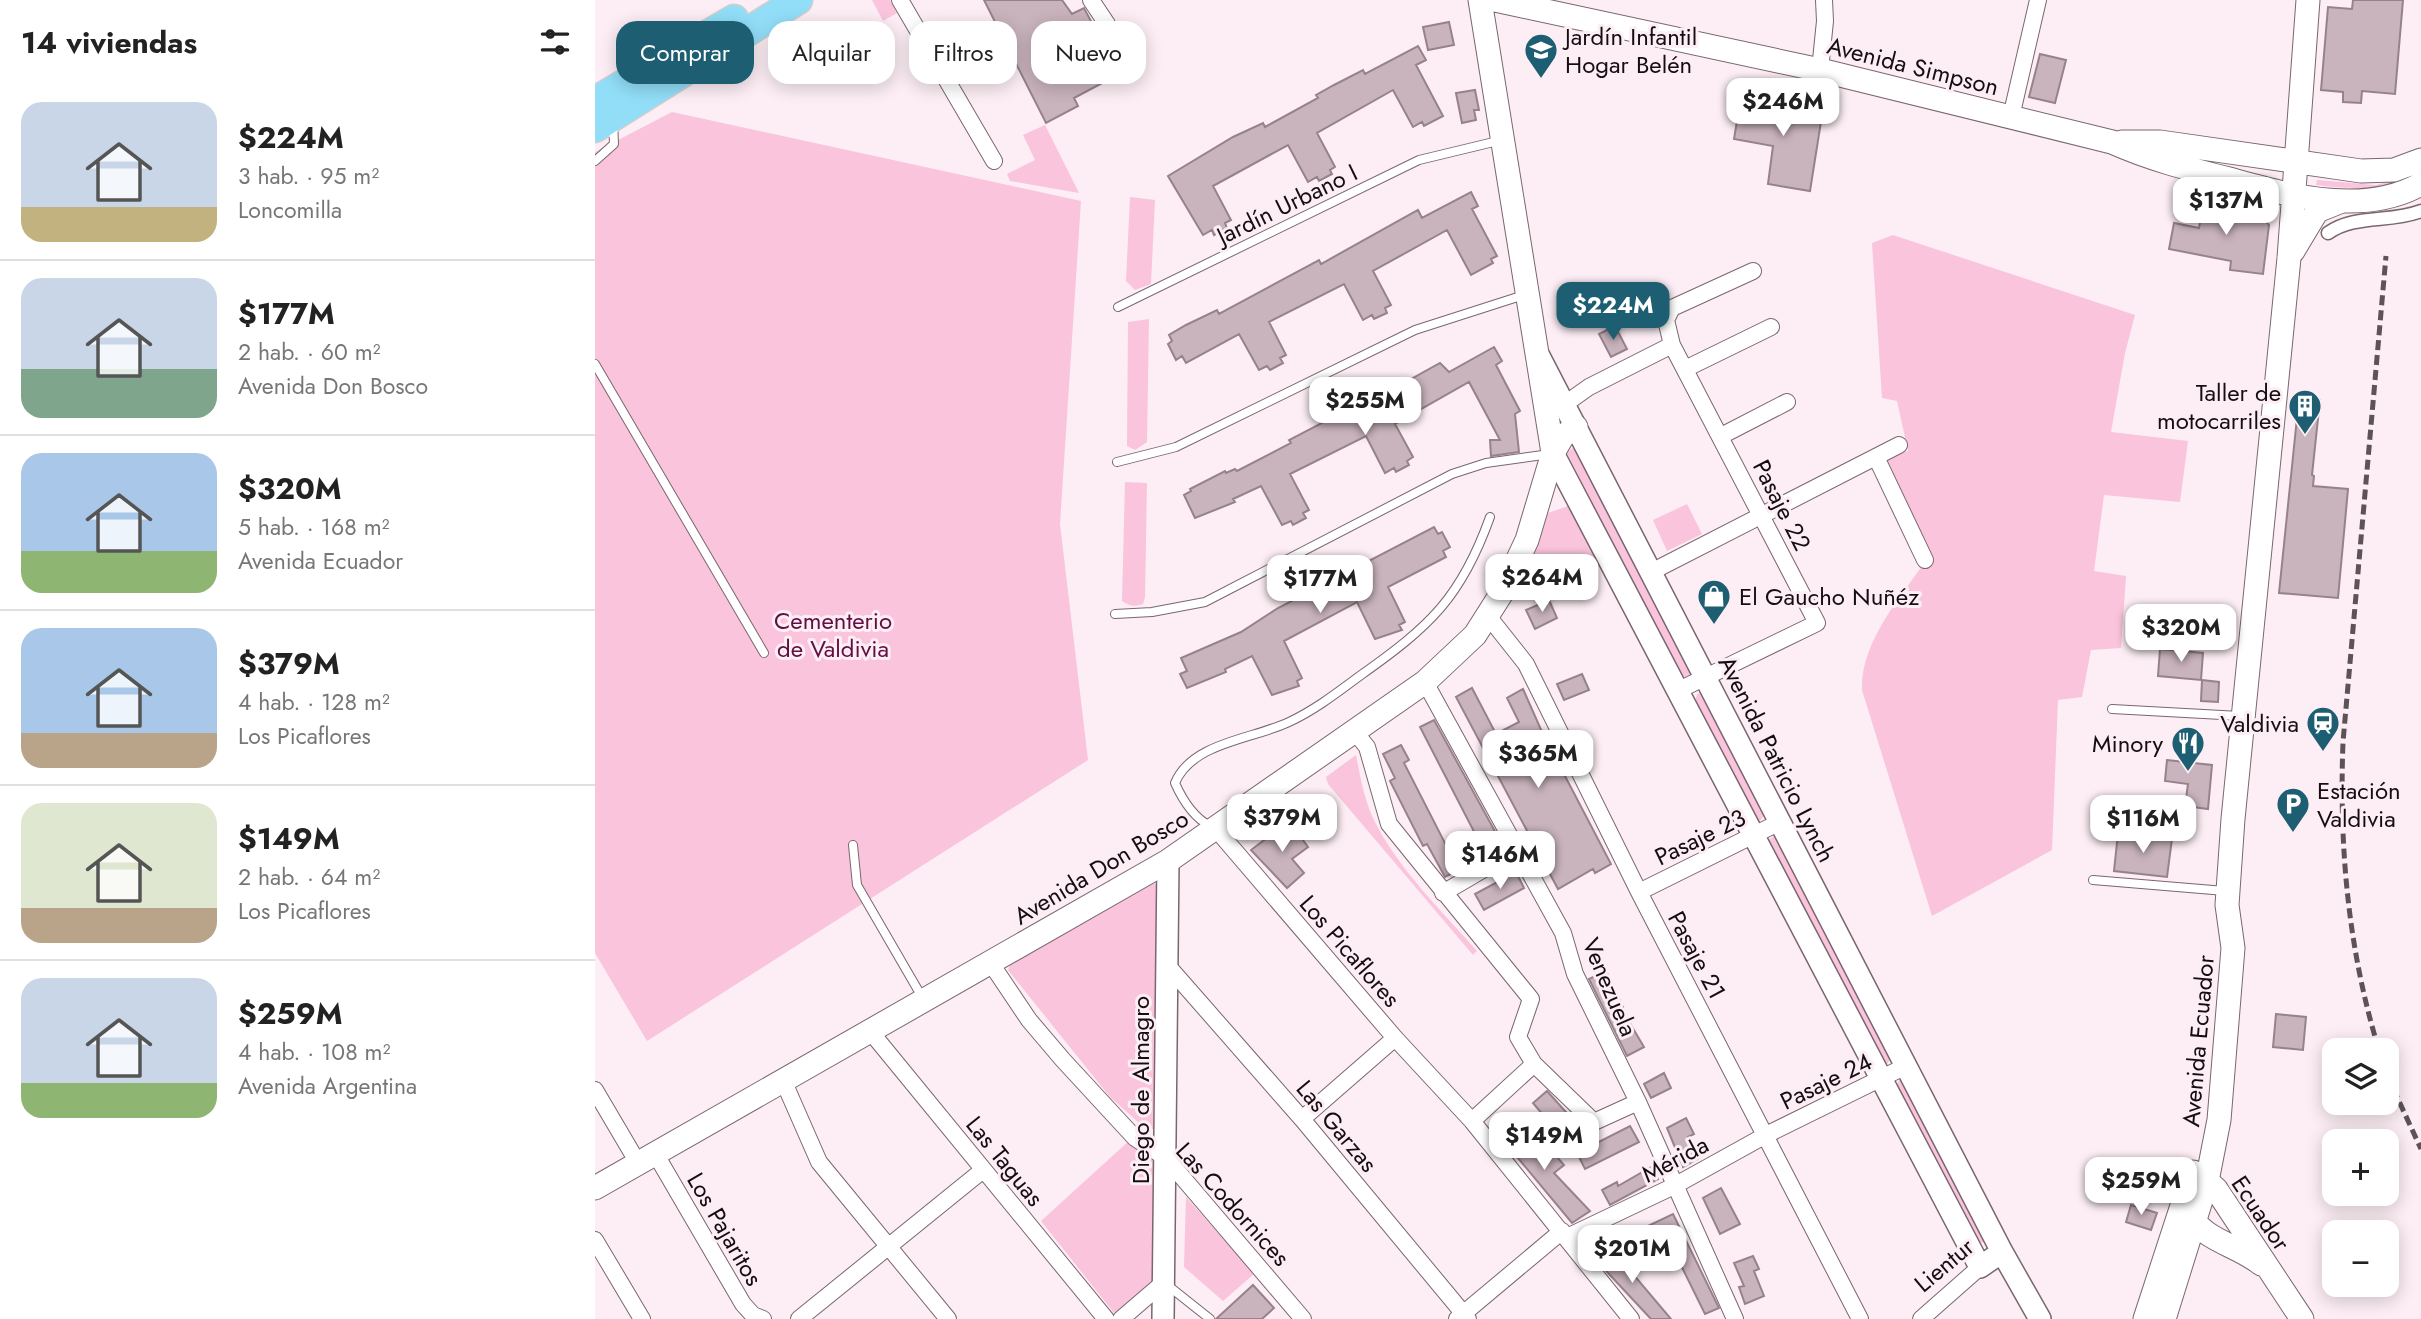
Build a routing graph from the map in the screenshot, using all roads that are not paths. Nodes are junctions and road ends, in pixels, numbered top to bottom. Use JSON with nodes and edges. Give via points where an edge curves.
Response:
{"nodes":[{"id":1,"x":766,"y":0,"type":"edge"},
{"id":2,"x":798,"y":0,"type":"edge"},
{"id":3,"x":900,"y":0,"type":"edge"},
{"id":4,"x":1091,"y":0,"type":"edge"},
{"id":5,"x":1480,"y":0,"type":"edge"},
{"id":6,"x":1495,"y":0,"type":"edge"},
{"id":7,"x":1824,"y":0,"type":"edge"},
{"id":8,"x":2038,"y":0,"type":"edge"},
{"id":9,"x":2308,"y":0,"type":"edge"},
{"id":10,"x":1105,"y":21,"type":"edge"},
{"id":11,"x":1820,"y":70,"type":"junction"},
{"id":12,"x":599,"y":107,"type":"edge"},
{"id":13,"x":2011,"y":117,"type":"junction"},
{"id":14,"x":1504,"y":140,"type":"junction"},
{"id":15,"x":2112,"y":142,"type":"junction"},
{"id":16,"x":2421,"y":159,"type":"edge"},
{"id":17,"x":994,"y":160,"type":"dead end"},
{"id":18,"x":595,"y":161,"type":"edge"},
{"id":19,"x":2296,"y":162,"type":"junction"},
{"id":20,"x":2421,"y":184,"type":"edge"},
{"id":21,"x":2293,"y":197,"type":"junction"},
{"id":22,"x":2345,"y":200,"type":"junction"},
{"id":23,"x":2421,"y":211,"type":"edge"},
{"id":24,"x":2328,"y":233,"type":"dead end"},
{"id":25,"x":2289,"y":258,"type":"junction"},
{"id":26,"x":1753,"y":271,"type":"dead end"},
{"id":27,"x":1528,"y":294,"type":"junction"},
{"id":28,"x":1118,"y":307,"type":"dead end"},
{"id":29,"x":1771,"y":327,"type":"dead end"},
{"id":30,"x":1672,"y":345,"type":"junction"},
{"id":31,"x":1537,"y":351,"type":"junction"},
{"id":32,"x":595,"y":364,"type":"edge"},
{"id":33,"x":1685,"y":369,"type":"junction"},
{"id":34,"x":1787,"y":402,"type":"dead end"},
{"id":35,"x":1565,"y":404,"type":"junction"},
{"id":36,"x":1576,"y":427,"type":"junction"},
{"id":37,"x":1721,"y":436,"type":"junction"},
{"id":38,"x":1899,"y":445,"type":"dead end"},
{"id":39,"x":1553,"y":453,"type":"junction"},
{"id":40,"x":1876,"y":457,"type":"junction"},
{"id":41,"x":1117,"y":462,"type":"dead end"},
{"id":42,"x":1762,"y":515,"type":"junction"},
{"id":43,"x":1490,"y":517,"type":"dead end"},
{"id":44,"x":1925,"y":560,"type":"dead end"},
{"id":45,"x":1651,"y":572,"type":"junction"},
{"id":46,"x":1115,"y":614,"type":"dead end"},
{"id":47,"x":1488,"y":616,"type":"junction"},
{"id":48,"x":764,"y":653,"type":"dead end"},
{"id":49,"x":1705,"y":677,"type":"junction"},
{"id":50,"x":1425,"y":682,"type":"junction"},
{"id":51,"x":1679,"y":690,"type":"junction"},
{"id":52,"x":2112,"y":709,"type":"dead end"},
{"id":53,"x":2242,"y":716,"type":"junction"},
{"id":54,"x":1355,"y":732,"type":"junction"},
{"id":55,"x":1780,"y":822,"type":"junction"},
{"id":56,"x":1216,"y":829,"type":"junction"},
{"id":57,"x":1755,"y":835,"type":"junction"},
{"id":58,"x":853,"y":845,"type":"dead end"},
{"id":59,"x":1518,"y":849,"type":"junction"},
{"id":60,"x":1168,"y":860,"type":"junction"},
{"id":61,"x":2093,"y":880,"type":"dead end"},
{"id":62,"x":1639,"y":892,"type":"junction"},
{"id":63,"x":1443,"y":893,"type":"junction"},
{"id":64,"x":2227,"y":898,"type":"junction"},
{"id":65,"x":990,"y":962,"type":"junction"},
{"id":66,"x":1167,"y":965,"type":"junction"},
{"id":67,"x":924,"y":1000,"type":"junction"},
{"id":68,"x":870,"y":1031,"type":"junction"},
{"id":69,"x":1395,"y":1038,"type":"junction"},
{"id":70,"x":1534,"y":1064,"type":"junction"},
{"id":71,"x":1906,"y":1066,"type":"junction"},
{"id":72,"x":783,"y":1080,"type":"junction"},
{"id":73,"x":1882,"y":1080,"type":"junction"},
{"id":74,"x":2208,"y":1080,"type":"joint"},
{"id":75,"x":595,"y":1090,"type":"edge"},
{"id":76,"x":1638,"y":1102,"type":"junction"},
{"id":77,"x":1302,"y":1119,"type":"junction"},
{"id":78,"x":1472,"y":1121,"type":"junction"},
{"id":79,"x":1766,"y":1135,"type":"junction"},
{"id":80,"x":646,"y":1158,"type":"junction"},
{"id":81,"x":1166,"y":1158,"type":"junction"},
{"id":82,"x":983,"y":1170,"type":"junction"},
{"id":83,"x":2199,"y":1179,"type":"junction"},
{"id":84,"x":1674,"y":1186,"type":"junction"},
{"id":85,"x":595,"y":1188,"type":"edge"},
{"id":86,"x":2189,"y":1212,"type":"junction"},
{"id":87,"x":1565,"y":1234,"type":"junction"},
{"id":88,"x":595,"y":1240,"type":"edge"},
{"id":89,"x":2217,"y":1243,"type":"junction"},
{"id":90,"x":888,"y":1247,"type":"junction"},
{"id":91,"x":2002,"y":1252,"type":"junction"},
{"id":92,"x":2181,"y":1262,"type":"junction"},
{"id":93,"x":1980,"y":1267,"type":"junction"},
{"id":94,"x":2270,"y":1274,"type":"junction"},
{"id":95,"x":1164,"y":1283,"type":"junction"},
{"id":96,"x":1205,"y":1317,"type":"edge"},
{"id":97,"x":1463,"y":1317,"type":"edge"},
{"id":98,"x":642,"y":1319,"type":"edge"},
{"id":99,"x":763,"y":1319,"type":"edge"},
{"id":100,"x":799,"y":1319,"type":"edge"},
{"id":101,"x":948,"y":1319,"type":"edge"},
{"id":102,"x":1106,"y":1319,"type":"edge"},
{"id":103,"x":1121,"y":1319,"type":"edge"},
{"id":104,"x":1163,"y":1319,"type":"edge"},
{"id":105,"x":1303,"y":1319,"type":"edge"},
{"id":106,"x":1630,"y":1319,"type":"edge"},
{"id":107,"x":1735,"y":1319,"type":"edge"},
{"id":108,"x":1860,"y":1319,"type":"edge"},
{"id":109,"x":1921,"y":1319,"type":"edge"},
{"id":110,"x":2040,"y":1319,"type":"edge"},
{"id":111,"x":2145,"y":1319,"type":"edge"},
{"id":112,"x":2164,"y":1319,"type":"edge"},
{"id":113,"x":2302,"y":1319,"type":"edge"}],
"edges":[{"from":1,"to":12,"type":"highway"},
{"from":2,"to":12,"type":"highway"},
{"from":3,"to":17,"type":"street"},
{"from":4,"to":10,"type":"street"},
{"from":5,"to":14,"type":"main road","name":"Avenida Patricio Lynch"},
{"from":6,"to":11,"type":"main road","name":"Avenida Simpson"},
{"from":7,"to":11,"type":"street"},
{"from":8,"to":13,"type":"street"},
{"from":9,"to":19,"type":"main road"},
{"from":11,"to":13,"type":"main road","name":"Avenida Simpson"},
{"from":12,"to":18,"type":"lane","via":[[616,130],[614,144]]},
{"from":13,"to":15,"type":"main road","name":"Avenida Simpson"},
{"from":14,"to":27,"type":"main road","name":"Avenida Patricio Lynch"},
{"from":14,"to":28,"type":"lane","name":"Jardín Urbano I","via":[[1419,160]]},
{"from":15,"to":19,"type":"main road","name":"Avenida Simpson","via":[[2160,142]]},
{"from":15,"to":21,"type":"main road","name":"Avenida Simpson","via":[[2150,159]]},
{"from":16,"to":19,"type":"main road","name":"Avenida Simpson","via":[[2379,171]]},
{"from":19,"to":21,"type":"main road"},
{"from":20,"to":22,"type":"main road","name":"Avenida Simpson","via":[[2390,197]]},
{"from":21,"to":22,"type":"main road","name":"Avenida Simpson"},
{"from":21,"to":25,"type":"main road"},
{"from":22,"to":25,"type":"main road","via":[[2318,211]]},
{"from":23,"to":24,"type":"street","via":[[2392,219],[2345,222]]},
{"from":25,"to":53,"type":"main road","name":"Avenida Ecuador"},
{"from":26,"to":30,"type":"street","name":"Pasaje 22","via":[[1672,308],[1667,320]]},
{"from":27,"to":31,"type":"main road","name":"Avenida Patricio Lynch"},
{"from":27,"to":41,"type":"lane","via":[[1415,330],[1176,447]]},
{"from":29,"to":33,"type":"street"},
{"from":30,"to":33,"type":"street","name":"Pasaje 22"},
{"from":30,"to":35,"type":"street"},
{"from":31,"to":35,"type":"street","name":"Avenida Patricio Lynch"},
{"from":31,"to":39,"type":"main road","name":"Avenida Don Bosco"},
{"from":32,"to":48,"type":"lane"},
{"from":33,"to":37,"type":"street","name":"Pasaje 22"},
{"from":34,"to":37,"type":"street"},
{"from":35,"to":36,"type":"street","name":"Avenida Patricio Lynch"},
{"from":36,"to":39,"type":"main road","name":"Avenida Don Bosco","via":[[1563,436]]},
{"from":36,"to":45,"type":"street","name":"Avenida Patricio Lynch"},
{"from":37,"to":42,"type":"street","name":"Pasaje 22"},
{"from":38,"to":40,"type":"street"},
{"from":39,"to":46,"type":"lane","via":[[1486,463],[1452,474],[1205,602]]},
{"from":39,"to":47,"type":"main road","name":"Avenida Don Bosco","via":[[1527,540]]},
{"from":39,"to":51,"type":"street"},
{"from":40,"to":42,"type":"street"},
{"from":40,"to":44,"type":"street"},
{"from":42,"to":45,"type":"street"},
{"from":42,"to":49,"type":"street","name":"Pasaje 22","via":[[1817,623]]},
{"from":43,"to":56,"type":"lane","name":"Los Picaflores","via":[[1468,572],[1423,628],[1318,705],[1276,728],[1231,739],[1181,769],[1175,783],[1184,802],[1201,821]]},
{"from":45,"to":49,"type":"street","name":"Avenida Patricio Lynch"},
{"from":47,"to":50,"type":"main road","name":"Avenida Don Bosco","via":[[1475,635]]},
{"from":47,"to":62,"type":"street","name":"Pasaje 21","via":[[1525,664]]},
{"from":49,"to":51,"type":"street","name":"Pasaje 22"},
{"from":49,"to":55,"type":"street","name":"Avenida Patricio Lynch"},
{"from":50,"to":54,"type":"main road","name":"Avenida Don Bosco"},
{"from":50,"to":59,"type":"street","name":"Venezuela"},
{"from":51,"to":57,"type":"street"},
{"from":52,"to":53,"type":"lane"},
{"from":53,"to":64,"type":"main road","name":"Avenida Ecuador"},
{"from":54,"to":56,"type":"main road","name":"Avenida Don Bosco"},
{"from":54,"to":63,"type":"street","via":[[1367,747],[1389,824]]},
{"from":55,"to":57,"type":"street","name":"Pasaje 23"},
{"from":55,"to":71,"type":"street","name":"Avenida Patricio Lynch"},
{"from":56,"to":60,"type":"main road","name":"Avenida Don Bosco"},
{"from":56,"to":69,"type":"street","name":"Los Picaflores"},
{"from":57,"to":62,"type":"street","name":"Pasaje 23"},
{"from":57,"to":73,"type":"street"},
{"from":58,"to":67,"type":"lane","via":[[857,885]]},
{"from":59,"to":63,"type":"street"},
{"from":59,"to":76,"type":"street","name":"Venezuela","via":[[1563,933],[1575,974]]},
{"from":60,"to":65,"type":"main road","name":"Avenida Don Bosco"},
{"from":60,"to":66,"type":"street","name":"Diego de Almagro"},
{"from":61,"to":64,"type":"lane"},
{"from":62,"to":79,"type":"street","name":"Pasaje 21"},
{"from":63,"to":70,"type":"street","via":[[1531,999],[1518,1037]]},
{"from":64,"to":74,"type":"main road","name":"Avenida Ecuador","via":[[2218,947]]},
{"from":64,"to":83,"type":"main road","name":"Avenida Ecuador","via":[[2233,948],[2224,1080]]},
{"from":65,"to":67,"type":"main road","name":"Avenida Don Bosco"},
{"from":65,"to":81,"type":"street","name":"Las Codornices","via":[[1063,1060],[1135,1138]]},
{"from":66,"to":77,"type":"street","name":"Las Garzas"},
{"from":66,"to":81,"type":"street","name":"Diego de Almagro"},
{"from":67,"to":68,"type":"main road","name":"Avenida Don Bosco"},
{"from":68,"to":72,"type":"main road","name":"Avenida Don Bosco"},
{"from":68,"to":82,"type":"street","name":"Las Taguas"},
{"from":69,"to":77,"type":"street"},
{"from":69,"to":78,"type":"street","name":"Los Picaflores"},
{"from":70,"to":76,"type":"street","via":[[1594,1122]]},
{"from":70,"to":78,"type":"street"},
{"from":71,"to":73,"type":"street","name":"Pasaje 24"},
{"from":71,"to":91,"type":"street","name":"Avenida Patricio Lynch"},
{"from":72,"to":80,"type":"main road","name":"Avenida Don Bosco"},
{"from":72,"to":90,"type":"street","via":[[819,1162]]},
{"from":73,"to":79,"type":"street","name":"Pasaje 24"},
{"from":73,"to":93,"type":"street"},
{"from":74,"to":83,"type":"main road","name":"Ecuador"},
{"from":75,"to":80,"type":"street","name":"Los Pajaritos"},
{"from":76,"to":84,"type":"street","name":"Venezuela"},
{"from":77,"to":97,"type":"street","name":"Las Garzas"},
{"from":78,"to":87,"type":"street","name":"Los Picaflores"},
{"from":79,"to":84,"type":"street","name":"Mérida"},
{"from":79,"to":108,"type":"street","name":"Pasaje 21"},
{"from":80,"to":85,"type":"main road","name":"Avenida Don Bosco"},
{"from":80,"to":99,"type":"street","name":"Los Pajaritos","via":[[743,1304]]},
{"from":81,"to":95,"type":"street","name":"Diego de Almagro"},
{"from":81,"to":105,"type":"street","name":"Las Codornices"},
{"from":82,"to":90,"type":"street"},
{"from":82,"to":102,"type":"street","name":"Las Taguas"},
{"from":83,"to":86,"type":"main road","name":"Ecuador"},
{"from":83,"to":94,"type":"main road","name":"Ecuador","via":[[2216,1189]]},
{"from":84,"to":87,"type":"street","name":"Mérida"},
{"from":84,"to":107,"type":"street","name":"Venezuela"},
{"from":86,"to":89,"type":"main road","name":"Ecuador"},
{"from":86,"to":92,"type":"main road"},
{"from":86,"to":111,"type":"main road"},
{"from":87,"to":97,"type":"street","name":"Mérida"},
{"from":87,"to":106,"type":"street","name":"Los Picaflores"},
{"from":88,"to":98,"type":"street"},
{"from":89,"to":92,"type":"main road","via":[[2198,1247]]},
{"from":89,"to":94,"type":"main road","name":"Ecuador","via":[[2255,1259]]},
{"from":90,"to":100,"type":"street"},
{"from":90,"to":101,"type":"street"},
{"from":91,"to":93,"type":"street","name":"Lientur"},
{"from":91,"to":110,"type":"street","name":"Avenida Patricio Lynch"},
{"from":92,"to":112,"type":"main road"},
{"from":93,"to":109,"type":"street","name":"Lientur"},
{"from":94,"to":113,"type":"main road","name":"Ecuador"},
{"from":95,"to":96,"type":"lane"},
{"from":95,"to":103,"type":"street"},
{"from":95,"to":104,"type":"street","name":"Diego de Almagro"}]}
